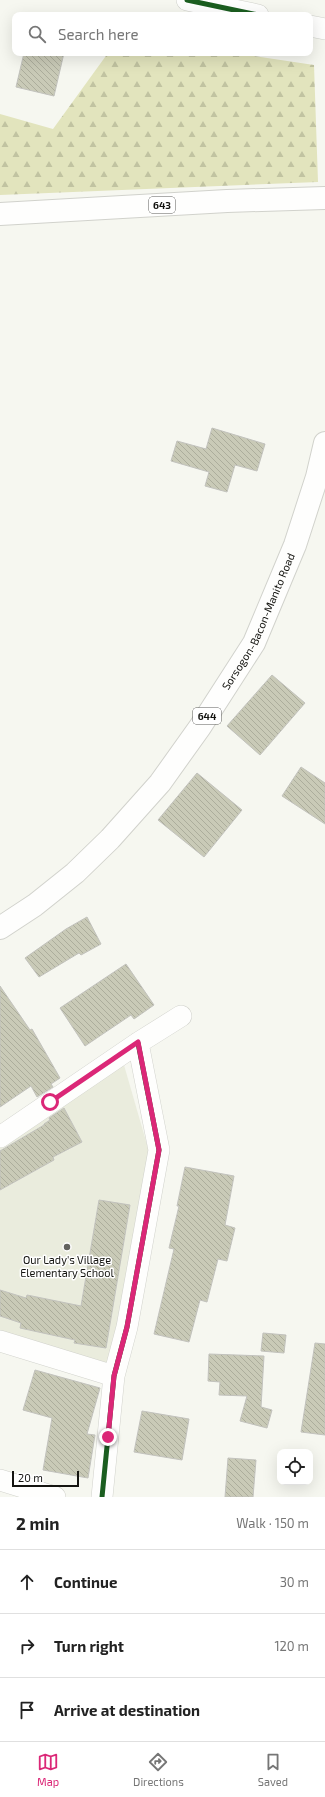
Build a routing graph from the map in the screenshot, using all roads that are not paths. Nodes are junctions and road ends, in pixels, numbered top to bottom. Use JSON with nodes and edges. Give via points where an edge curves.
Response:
{"nodes":[{"id":1,"x":187,"y":0,"type":"edge"},
{"id":2,"x":244,"y":12,"type":"edge"},
{"id":3,"x":313,"y":27,"type":"edge"},
{"id":4,"x":325,"y":29,"type":"edge"},
{"id":5,"x":325,"y":198,"type":"edge"},
{"id":6,"x":0,"y":214,"type":"edge"},
{"id":7,"x":325,"y":443,"type":"edge"},
{"id":8,"x":0,"y":928,"type":"edge"},
{"id":9,"x":181,"y":1016,"type":"dead end"},
{"id":10,"x":138,"y":1042,"type":"junction"},
{"id":11,"x":0,"y":1136,"type":"edge"},
{"id":12,"x":0,"y":1341,"type":"edge"},
{"id":13,"x":114,"y":1376,"type":"junction"},
{"id":14,"x":0,"y":1480,"type":"edge"},
{"id":15,"x":55,"y":1497,"type":"edge"},
{"id":16,"x":102,"y":1497,"type":"edge"}],
"edges":[{"from":1,"to":2,"type":"street"},
{"from":3,"to":4,"type":"street"},
{"from":5,"to":6,"type":"main road","number":"643"},
{"from":7,"to":8,"type":"main road","name":"Sorsogon-Bacon-Manito Road","number":"644","via":[[317,477],[294,545],[254,643],[200,727],[160,783],[110,840],[35,905]]},
{"from":9,"to":10,"type":"street"},
{"from":10,"to":11,"type":"street"},
{"from":10,"to":13,"type":"street","via":[[159,1150],[127,1327]]},
{"from":12,"to":13,"type":"street"},
{"from":13,"to":16,"type":"street"},
{"from":14,"to":15,"type":"street"}]}
